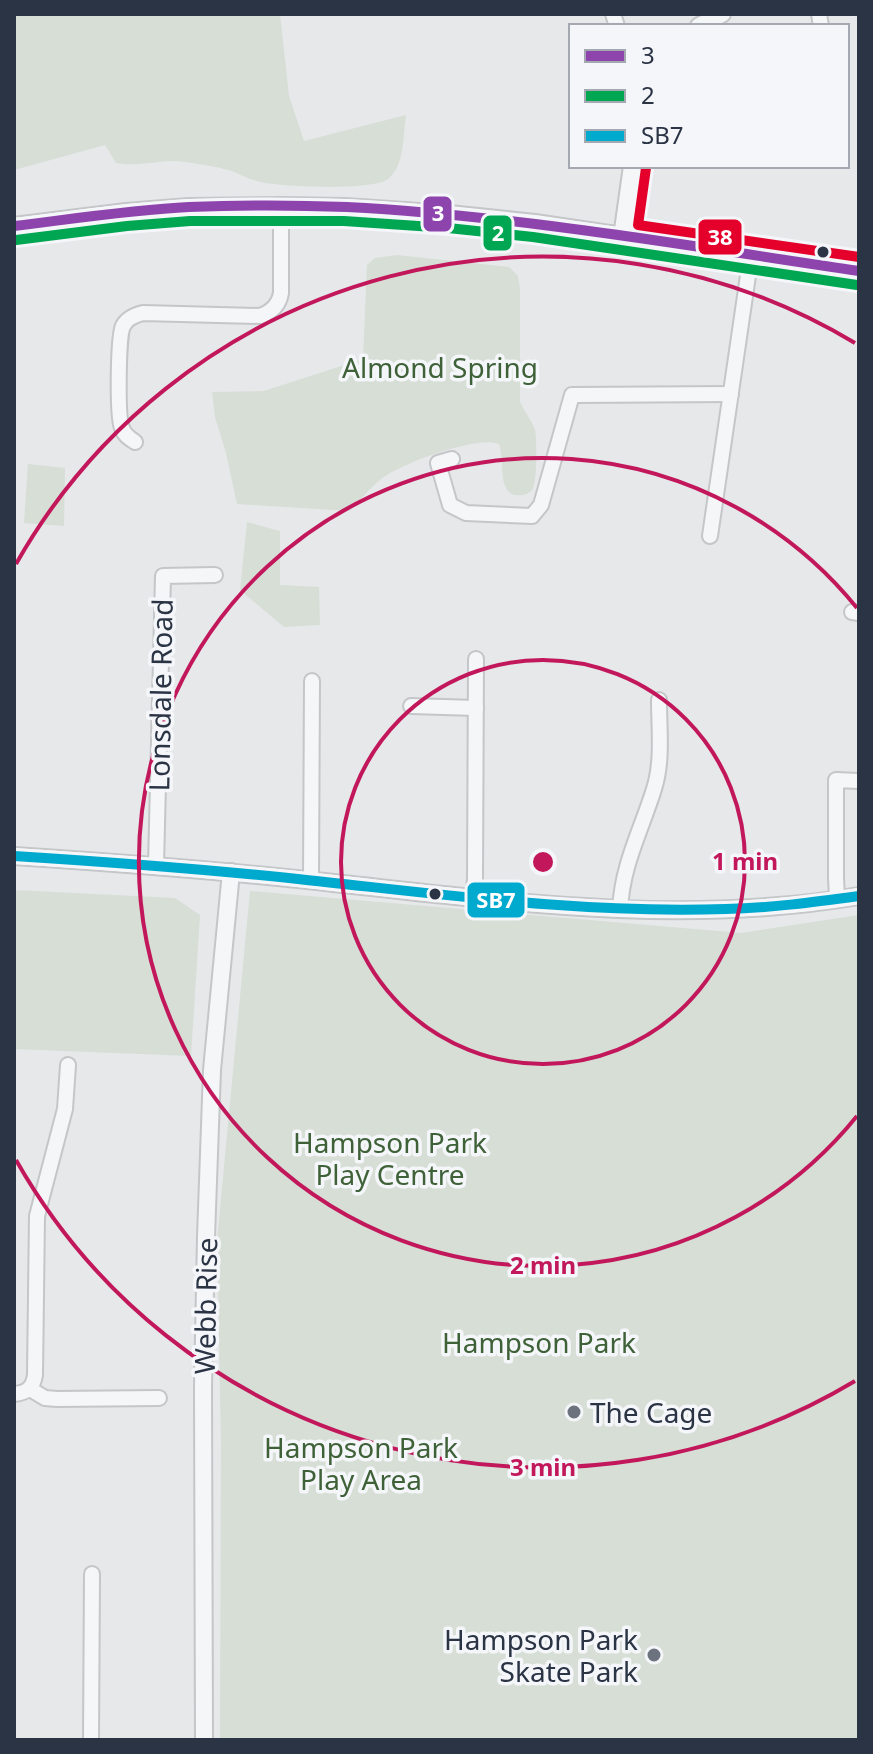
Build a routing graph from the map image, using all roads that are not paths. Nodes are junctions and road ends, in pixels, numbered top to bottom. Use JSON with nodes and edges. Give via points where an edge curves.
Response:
{"nodes":[{"id":1,"x":632,"y":168,"type":"edge"},
{"id":2,"x":281,"y":206,"type":"junction"},
{"id":3,"x":14,"y":226,"type":"edge"},
{"id":4,"x":622,"y":237,"type":"junction"},
{"id":5,"x":751,"y":255,"type":"junction"},
{"id":6,"x":859,"y":271,"type":"edge"},
{"id":7,"x":731,"y":394,"type":"junction"},
{"id":8,"x":135,"y":442,"type":"dead end"},
{"id":9,"x":421,"y":467,"type":"dead end"},
{"id":10,"x":710,"y":536,"type":"dead end"},
{"id":11,"x":215,"y":575,"type":"dead end"},
{"id":12,"x":476,"y":659,"type":"dead end"},
{"id":13,"x":312,"y":681,"type":"dead end"},
{"id":14,"x":659,"y":700,"type":"dead end"},
{"id":15,"x":411,"y":706,"type":"dead end"},
{"id":16,"x":476,"y":708,"type":"junction"},
{"id":17,"x":859,"y":781,"type":"edge"},
{"id":18,"x":14,"y":856,"type":"edge"},
{"id":19,"x":156,"y":866,"type":"junction"},
{"id":20,"x":231,"y":872,"type":"junction"},
{"id":21,"x":311,"y":880,"type":"junction"},
{"id":22,"x":859,"y":896,"type":"edge"},
{"id":23,"x":473,"y":899,"type":"junction"},
{"id":24,"x":837,"y":900,"type":"junction"},
{"id":25,"x":620,"y":910,"type":"junction"},
{"id":26,"x":68,"y":1065,"type":"dead end"},
{"id":27,"x":30,"y":1389,"type":"junction"},
{"id":28,"x":14,"y":1394,"type":"edge"},
{"id":29,"x":159,"y":1398,"type":"dead end"},
{"id":30,"x":92,"y":1574,"type":"dead end"},
{"id":31,"x":91,"y":1740,"type":"edge"},
{"id":32,"x":204,"y":1740,"type":"edge"}],
"edges":[{"from":1,"to":4,"type":"street"},
{"from":2,"to":3,"type":"street","via":[[189,207]]},
{"from":2,"to":4,"type":"street","via":[[449,214]]},
{"from":2,"to":8,"type":"street","via":[[281,293],[272,310],[260,316],[143,313],[126,321],[120,335],[119,419]]},
{"from":4,"to":5,"type":"street"},
{"from":5,"to":6,"type":"street"},
{"from":5,"to":7,"type":"street"},
{"from":7,"to":9,"type":"street","via":[[572,395],[541,505],[532,516],[466,513],[450,505],[445,461]]},
{"from":7,"to":10,"type":"street"},
{"from":11,"to":19,"type":"street","name":"Lonsdale Road","via":[[163,576]]},
{"from":12,"to":16,"type":"street"},
{"from":13,"to":21,"type":"street"},
{"from":14,"to":25,"type":"street","via":[[658,774],[626,867]]},
{"from":15,"to":16,"type":"street"},
{"from":16,"to":23,"type":"street"},
{"from":17,"to":24,"type":"street","via":[[836,780]]},
{"from":18,"to":19,"type":"street"},
{"from":19,"to":20,"type":"street"},
{"from":20,"to":21,"type":"street"},
{"from":20,"to":32,"type":"street","name":"Webb Rise","via":[[212,1070],[206,1237]]},
{"from":21,"to":23,"type":"street"},
{"from":22,"to":24,"type":"street"},
{"from":23,"to":25,"type":"street"},
{"from":24,"to":25,"type":"street","via":[[736,911]]},
{"from":26,"to":27,"type":"street","via":[[65,1109],[37,1216],[35,1375]]},
{"from":27,"to":28,"type":"street"},
{"from":27,"to":29,"type":"street","via":[[57,1399]]},
{"from":30,"to":31,"type":"street"}]}
